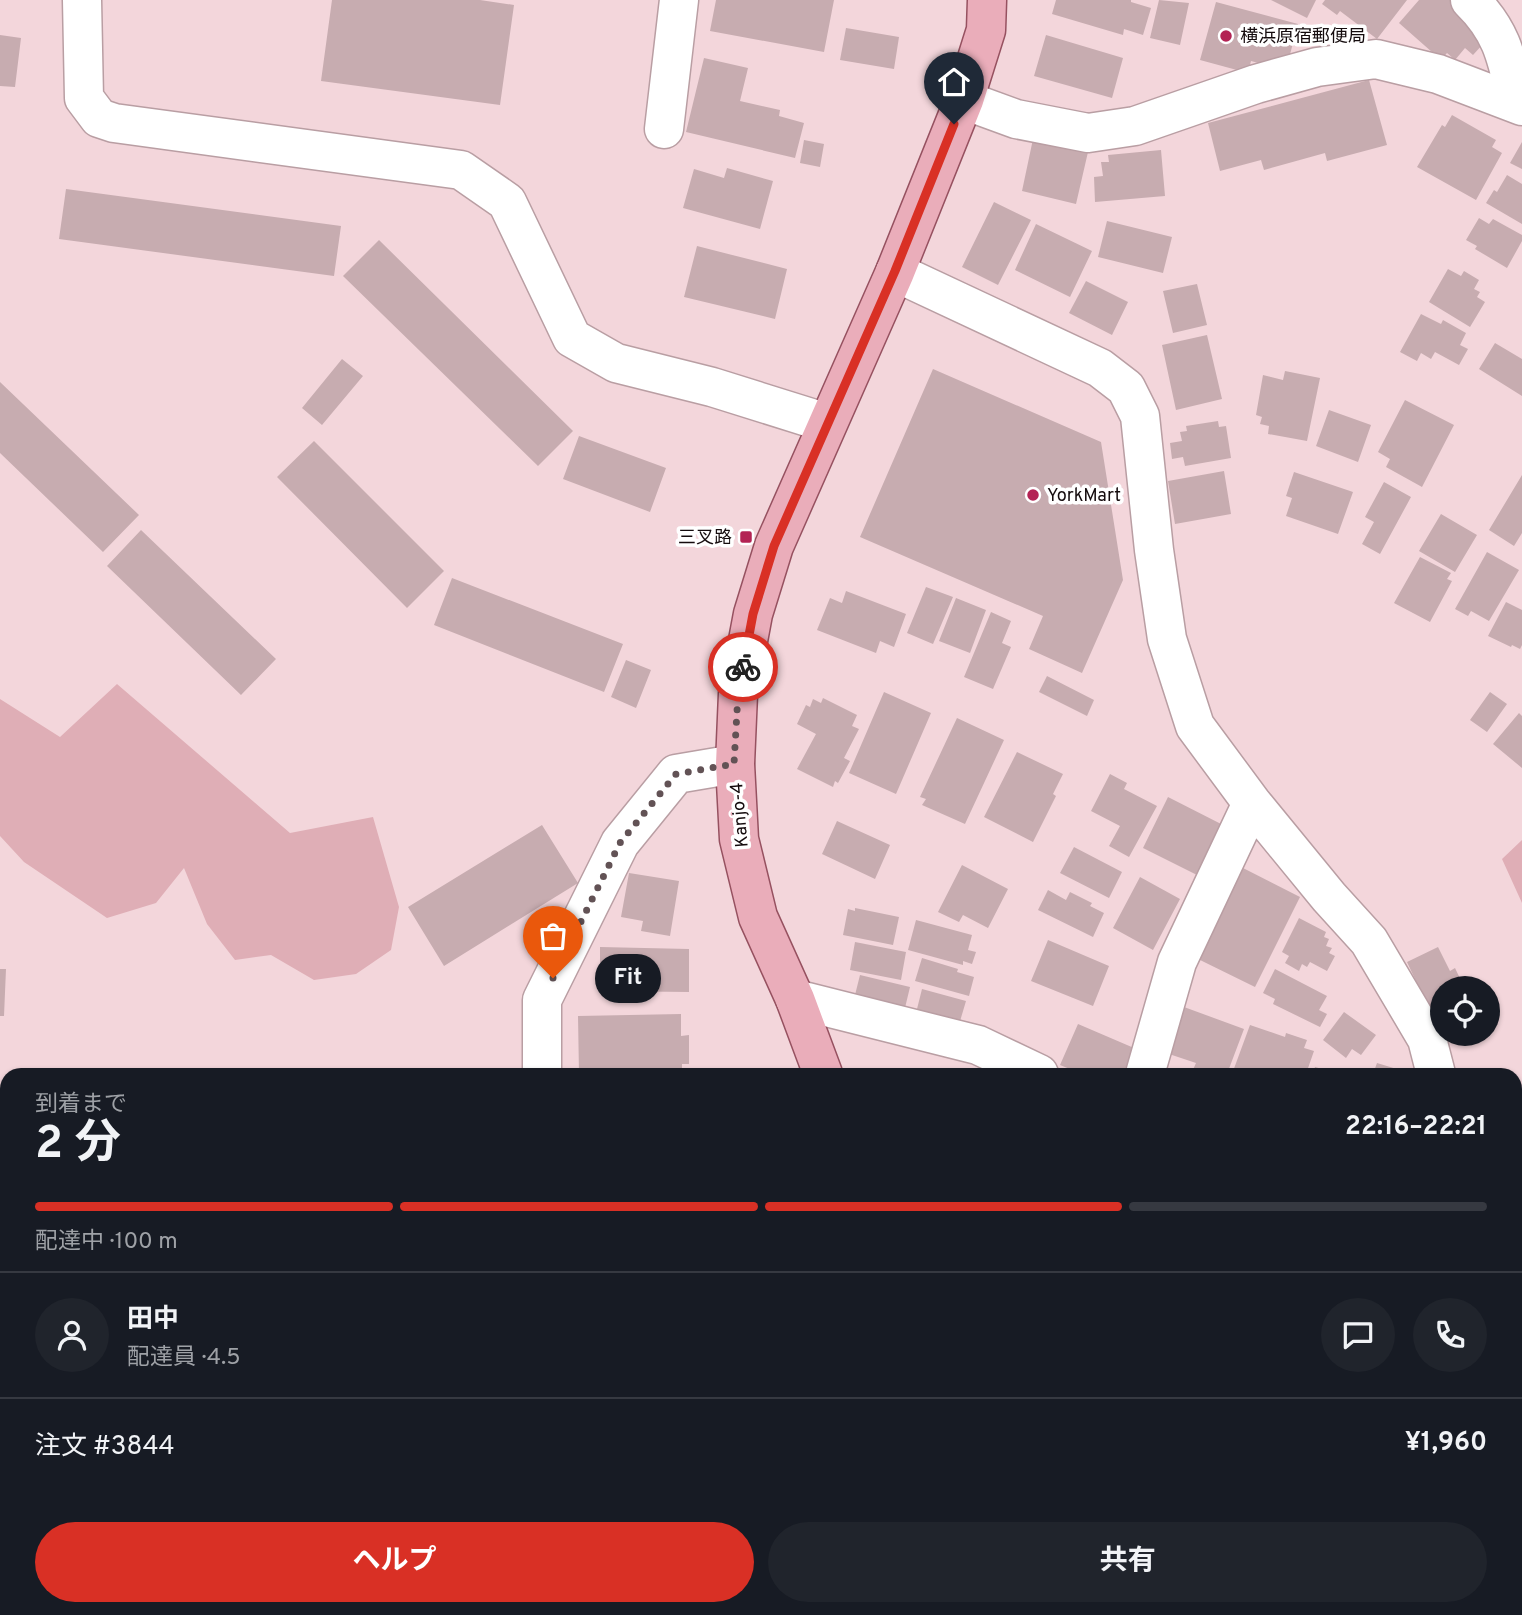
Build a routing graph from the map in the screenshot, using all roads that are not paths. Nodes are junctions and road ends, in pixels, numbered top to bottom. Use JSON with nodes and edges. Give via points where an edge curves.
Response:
{"nodes":[{"id":1,"x":82,"y":0,"type":"edge"},
{"id":2,"x":679,"y":0,"type":"edge"},
{"id":3,"x":987,"y":0,"type":"edge"},
{"id":4,"x":1470,"y":0,"type":"edge"},
{"id":5,"x":964,"y":100,"type":"junction"},
{"id":6,"x":1519,"y":104,"type":"edge"},
{"id":7,"x":664,"y":129,"type":"dead end"},
{"id":8,"x":895,"y":271,"type":"junction"},
{"id":9,"x":827,"y":423,"type":"junction"},
{"id":10,"x":734,"y":764,"type":"junction"},
{"id":11,"x":1252,"y":803,"type":"junction"},
{"id":12,"x":795,"y":999,"type":"junction"},
{"id":13,"x":542,"y":1068,"type":"edge"},
{"id":14,"x":821,"y":1068,"type":"edge"},
{"id":15,"x":1026,"y":1068,"type":"edge"},
{"id":16,"x":1147,"y":1068,"type":"edge"},
{"id":17,"x":1434,"y":1068,"type":"edge"}],
"edges":[{"from":1,"to":9,"type":"street","via":[[84,98],[99,118],[461,170],[507,202],[572,338],[616,363]]},
{"from":2,"to":7,"type":"street"},
{"from":3,"to":5,"type":"main road","name":"Kanjo-4","via":[[986,30]]},
{"from":4,"to":6,"type":"street","via":[[1485,15],[1504,49]]},
{"from":5,"to":6,"type":"street","via":[[1016,119],[1088,133],[1135,126],[1317,67],[1376,59],[1438,74]]},
{"from":5,"to":8,"type":"main road","name":"Kanjo-4"},
{"from":8,"to":9,"type":"main road","name":"Kanjo-4"},
{"from":8,"to":11,"type":"street","via":[[1100,368],[1126,388],[1140,416],[1167,639],[1195,726]]},
{"from":9,"to":10,"type":"main road","name":"Kanjo-4","via":[[774,546],[753,614],[738,694]]},
{"from":10,"to":12,"type":"main road","name":"Kanjo-4","via":[[739,839],[758,917]]},
{"from":10,"to":13,"type":"street","via":[[676,774],[620,843],[542,1000]]},
{"from":11,"to":16,"type":"street","via":[[1177,962]]},
{"from":11,"to":17,"type":"street","via":[[1369,941],[1427,1039]]},
{"from":12,"to":14,"type":"main road","name":"Kanjo-4"},
{"from":12,"to":15,"type":"street","via":[[978,1045]]}]}
